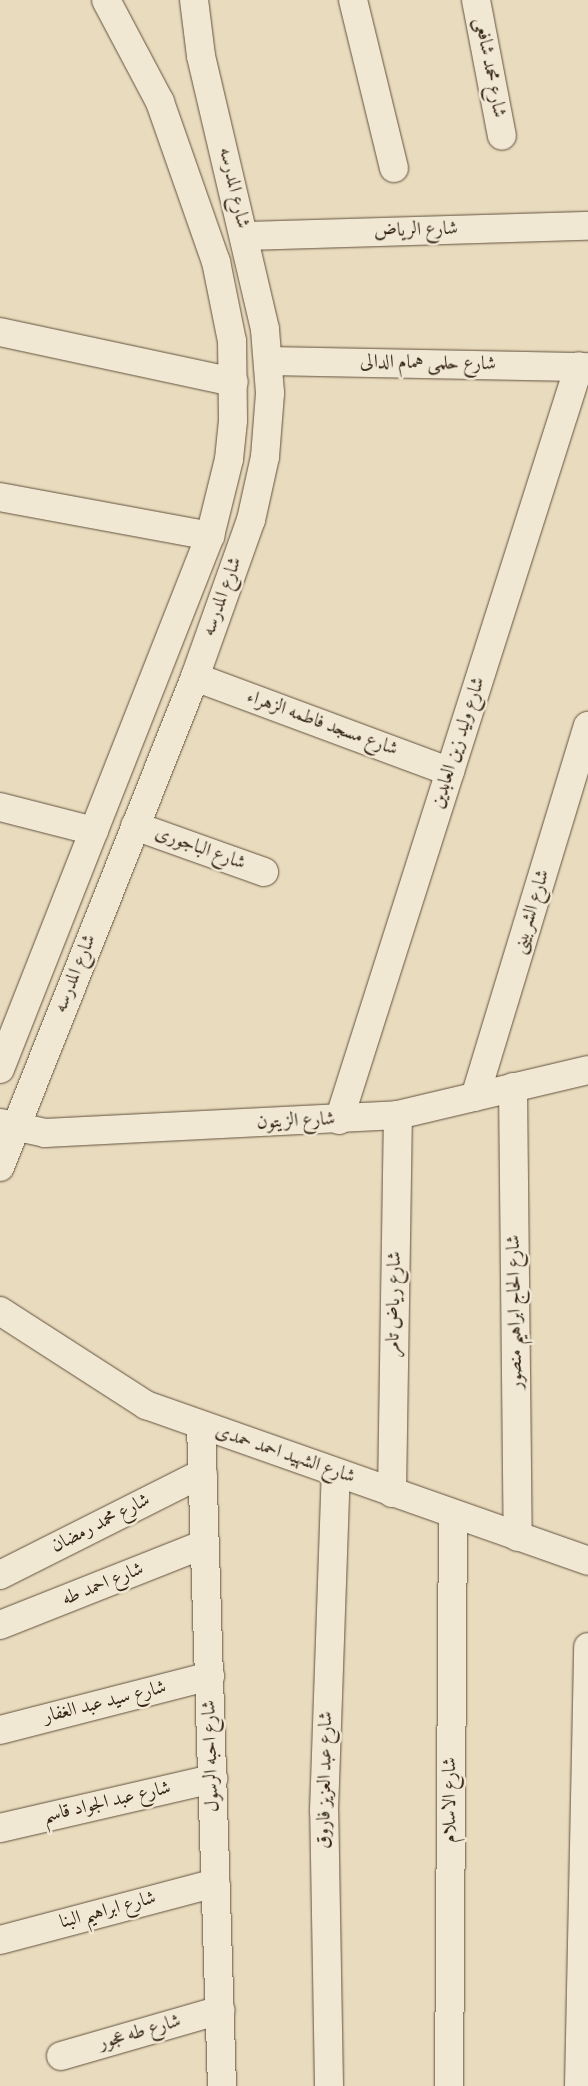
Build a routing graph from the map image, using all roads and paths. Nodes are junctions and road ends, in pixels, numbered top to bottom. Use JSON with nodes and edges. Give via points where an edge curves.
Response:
{"nodes":[{"id":1,"x":106,"y":0,"type":"edge"},
{"id":2,"x":194,"y":0,"type":"edge"},
{"id":3,"x":352,"y":0,"type":"edge"},
{"id":4,"x":476,"y":0,"type":"edge"},
{"id":5,"x":502,"y":136,"type":"dead end"},
{"id":6,"x":394,"y":168,"type":"dead end"},
{"id":7,"x":588,"y":226,"type":"edge"},
{"id":8,"x":244,"y":236,"type":"junction"},
{"id":9,"x":0,"y":332,"type":"edge"},
{"id":10,"x":269,"y":360,"type":"junction"},
{"id":11,"x":583,"y":366,"type":"edge"},
{"id":12,"x":234,"y":382,"type":"junction"},
{"id":13,"x":0,"y":497,"type":"edge"},
{"id":14,"x":210,"y":536,"type":"junction"},
{"id":15,"x":195,"y":677,"type":"junction"},
{"id":16,"x":588,"y":726,"type":"edge"},
{"id":17,"x":450,"y":772,"type":"junction"},
{"id":18,"x":0,"y":807,"type":"edge"},
{"id":19,"x":135,"y":826,"type":"junction"},
{"id":20,"x":94,"y":831,"type":"junction"},
{"id":21,"x":264,"y":872,"type":"dead end"},
{"id":22,"x":0,"y":1069,"type":"edge"},
{"id":23,"x":588,"y":1070,"type":"edge"},
{"id":24,"x":513,"y":1088,"type":"junction"},
{"id":25,"x":475,"y":1097,"type":"junction"},
{"id":26,"x":398,"y":1115,"type":"junction"},
{"id":27,"x":339,"y":1120,"type":"junction"},
{"id":28,"x":7,"y":1126,"type":"edge"},
{"id":29,"x":0,"y":1167,"type":"edge"},
{"id":30,"x":0,"y":1311,"type":"edge"},
{"id":31,"x":201,"y":1426,"type":"junction"},
{"id":32,"x":203,"y":1473,"type":"junction"},
{"id":33,"x":336,"y":1474,"type":"junction"},
{"id":34,"x":392,"y":1493,"type":"junction"},
{"id":35,"x":453,"y":1514,"type":"junction"},
{"id":36,"x":518,"y":1537,"type":"junction"},
{"id":37,"x":205,"y":1544,"type":"junction"},
{"id":38,"x":588,"y":1561,"type":"edge"},
{"id":39,"x":0,"y":1575,"type":"edge"},
{"id":40,"x":0,"y":1625,"type":"edge"},
{"id":41,"x":588,"y":1647,"type":"edge"},
{"id":42,"x":210,"y":1676,"type":"junction"},
{"id":43,"x":0,"y":1730,"type":"edge"},
{"id":44,"x":213,"y":1779,"type":"junction"},
{"id":45,"x":0,"y":1828,"type":"edge"},
{"id":46,"x":216,"y":1883,"type":"junction"},
{"id":47,"x":0,"y":1940,"type":"edge"},
{"id":48,"x":220,"y":2010,"type":"junction"},
{"id":49,"x":60,"y":2056,"type":"dead end"},
{"id":50,"x":222,"y":2086,"type":"edge"},
{"id":51,"x":329,"y":2086,"type":"edge"},
{"id":52,"x":449,"y":2086,"type":"edge"},
{"id":53,"x":579,"y":2086,"type":"edge"}],
"edges":[{"from":1,"to":12,"type":"street","name":"شارع المدرسه","via":[[160,102],[216,262],[226,301]]},
{"from":2,"to":8,"type":"street","name":"شارع المدرسه","via":[[201,56]]},
{"from":3,"to":6,"type":"street"},
{"from":4,"to":5,"type":"street","name":"شارع محمد شافعى"},
{"from":7,"to":8,"type":"street","name":"شارع الرياض"},
{"from":8,"to":10,"type":"street","name":"شارع المدرسه"},
{"from":9,"to":12,"type":"street"},
{"from":10,"to":11,"type":"street","name":"شارع حلمى همام الدالى"},
{"from":10,"to":15,"type":"street","name":"شارع المدرسه","via":[[269,425],[259,489]]},
{"from":11,"to":17,"type":"street","name":"شارع وليد زين العابدين"},
{"from":12,"to":14,"type":"street","name":"شارع المدرسه","via":[[229,459]]},
{"from":13,"to":14,"type":"street"},
{"from":14,"to":20,"type":"street","name":"شارع المدرسه"},
{"from":15,"to":17,"type":"street","name":"شارع مسجد فاطمه الزهراء"},
{"from":15,"to":19,"type":"street","name":"شارع المدرسه"},
{"from":16,"to":25,"type":"street","name":"شارع الشربينى"},
{"from":17,"to":27,"type":"street","name":"شارع وليد زين العابدين"},
{"from":18,"to":20,"type":"street"},
{"from":19,"to":21,"type":"street","name":"شارع الباجورى"},
{"from":19,"to":28,"type":"street","name":"شارع المدرسه"},
{"from":20,"to":22,"type":"street","name":"شارع المدرسه"},
{"from":23,"to":24,"type":"street","name":"شارع الزيتون"},
{"from":24,"to":25,"type":"street","name":"شارع الزيتون"},
{"from":24,"to":36,"type":"street","name":"شارع الحاج ابراهيم منصور"},
{"from":25,"to":26,"type":"street","name":"شارع الزيتون"},
{"from":26,"to":27,"type":"street","name":"شارع الزيتون"},
{"from":26,"to":34,"type":"street","name":"شارع رياض تامر"},
{"from":27,"to":28,"type":"street","name":"شارع الزيتون","via":[[45,1133]]},
{"from":28,"to":29,"type":"street","name":"شارع المدرسه"},
{"from":30,"to":31,"type":"street","name":"شارع الشهيد احمد حمدى","via":[[95,1376],[146,1405]]},
{"from":31,"to":32,"type":"street","name":"شارع احبه الرسول"},
{"from":31,"to":33,"type":"street","name":"شارع الشهيد احمد حمدى"},
{"from":32,"to":37,"type":"street","name":"شارع احبه الرسول"},
{"from":32,"to":39,"type":"street","name":"شارع محمد رمضان"},
{"from":33,"to":34,"type":"street","name":"شارع الشهيد احمد حمدى"},
{"from":33,"to":51,"type":"street","name":"شارع عبد العزيز فاروق","via":[[324,1811]]},
{"from":34,"to":35,"type":"street","name":"شارع الشهيد احمد حمدى"},
{"from":35,"to":36,"type":"street","name":"شارع الشهيد احمد حمدى"},
{"from":35,"to":52,"type":"street","name":"شارع الاسلام"},
{"from":36,"to":38,"type":"street","name":"شارع الشهيد احمد حمدى"},
{"from":37,"to":40,"type":"street","name":"شارع احمد طه"},
{"from":37,"to":42,"type":"street","name":"شارع احبه الرسول"},
{"from":41,"to":53,"type":"street"},
{"from":42,"to":43,"type":"street","name":"شارع سيد عبد الغفار"},
{"from":42,"to":44,"type":"street","name":"شارع احبه الرسول"},
{"from":44,"to":45,"type":"street","name":"شارع عبد الجواد قاسم"},
{"from":44,"to":46,"type":"street","name":"شارع احبه الرسول"},
{"from":46,"to":47,"type":"street","name":"شارع ابراهيم البنا"},
{"from":46,"to":48,"type":"street","name":"شارع احبه الرسول"},
{"from":48,"to":49,"type":"street","name":"شارع طه عجور"},
{"from":48,"to":50,"type":"street","name":"شارع احبه الرسول"}]}
